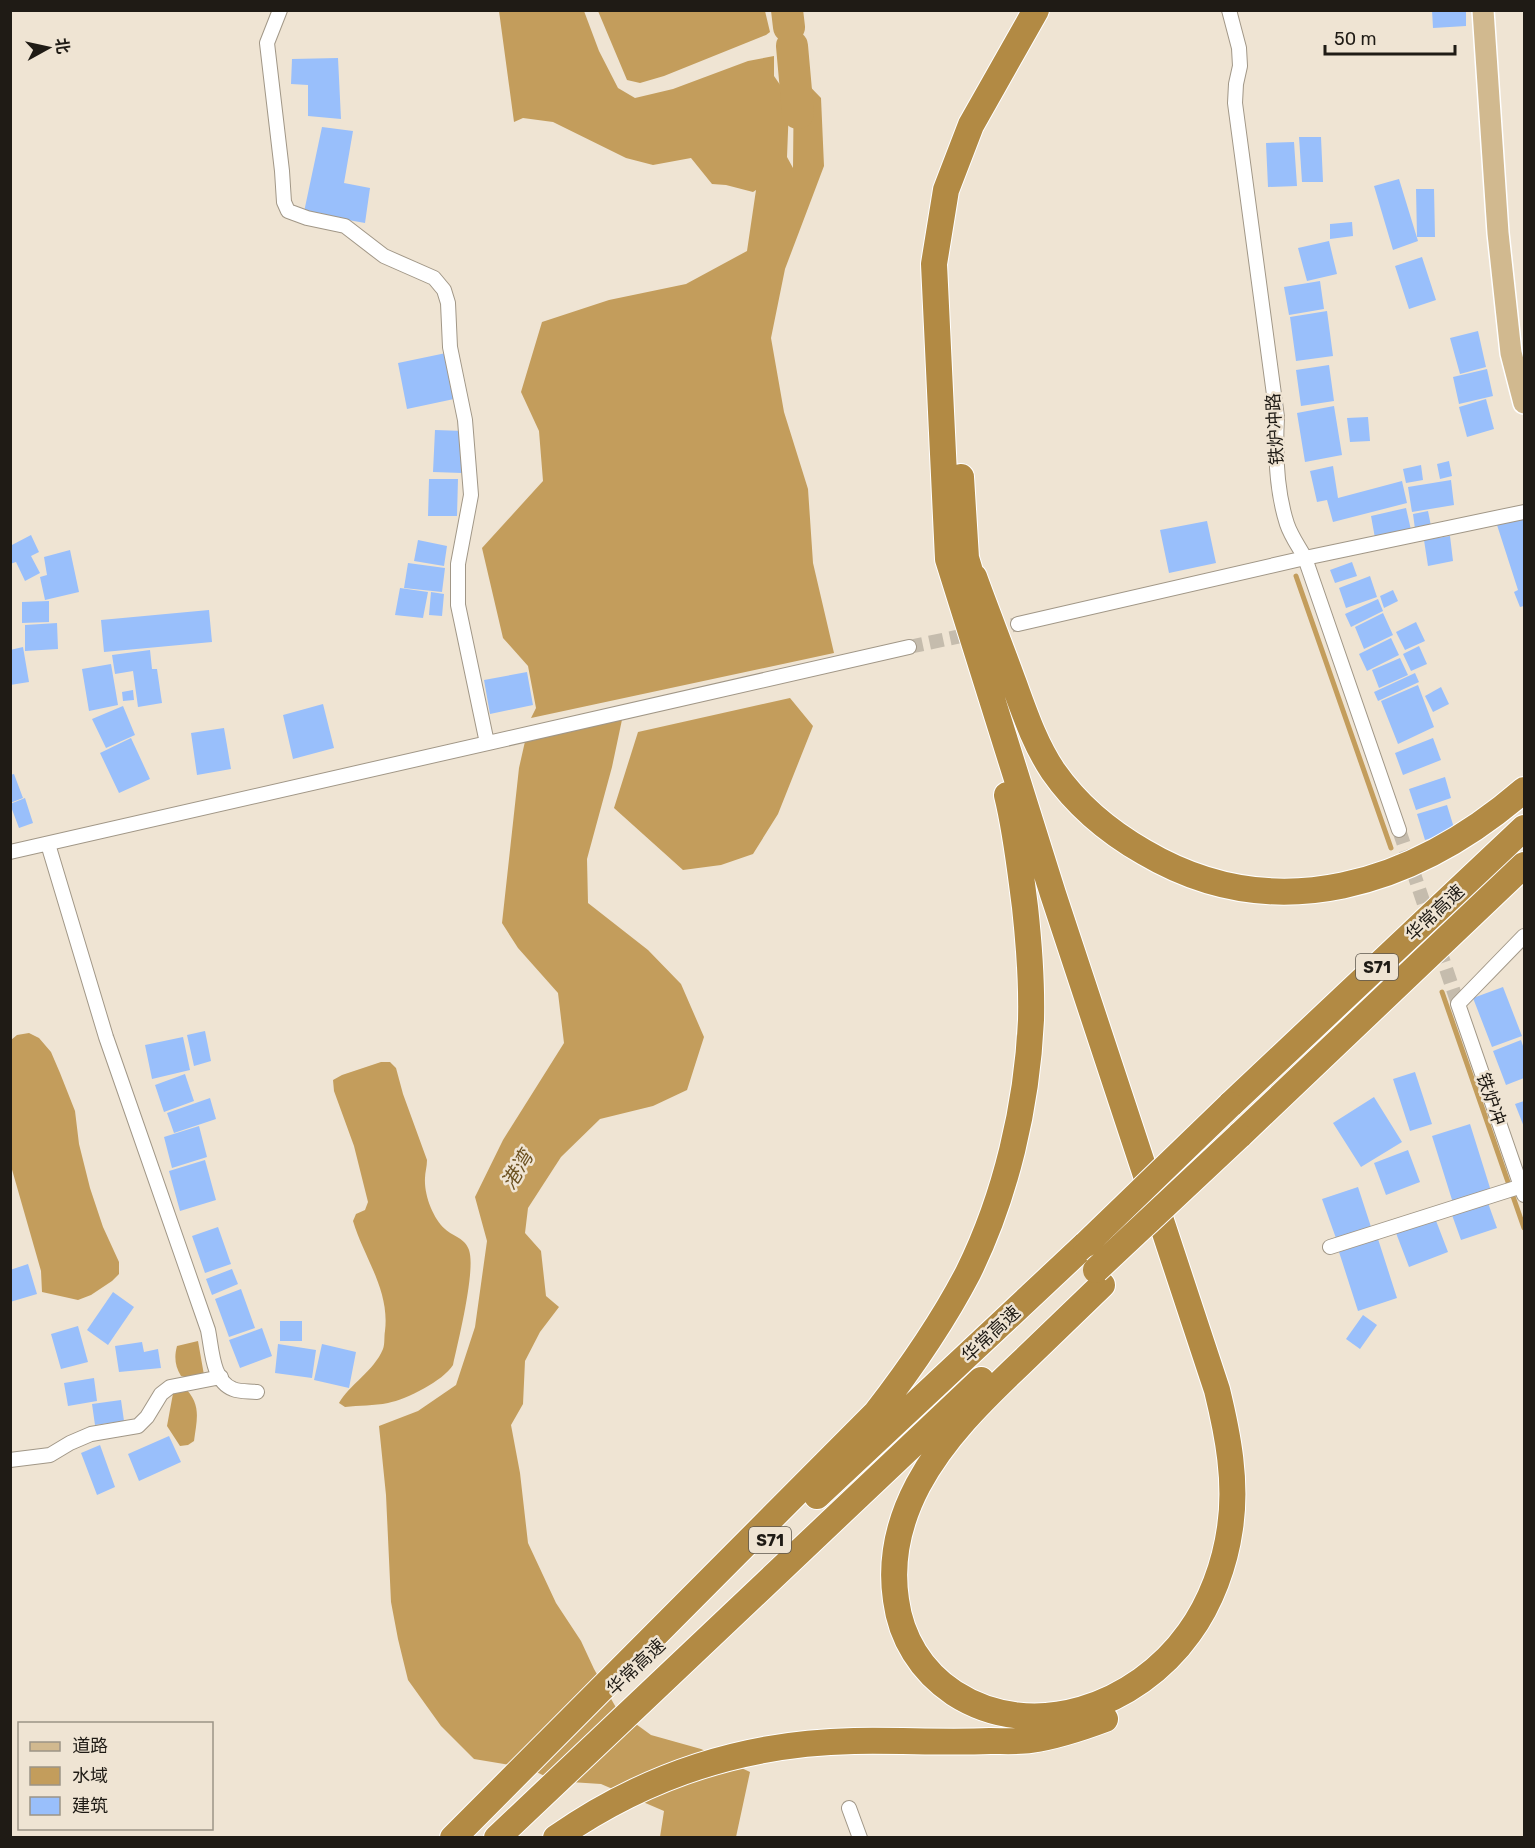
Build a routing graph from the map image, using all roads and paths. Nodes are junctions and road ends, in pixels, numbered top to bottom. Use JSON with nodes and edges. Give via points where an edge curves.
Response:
{"nodes":[{"id":1,"x":280,"y":10,"type":"edge"},
{"id":2,"x":1036,"y":10,"type":"edge"},
{"id":3,"x":1049,"y":10,"type":"edge"},
{"id":4,"x":1229,"y":10,"type":"edge"},
{"id":5,"x":1484,"y":10,"type":"edge"},
{"id":6,"x":1524,"y":403,"type":"edge"},
{"id":7,"x":1524,"y":512,"type":"edge"},
{"id":8,"x":1305,"y":558,"type":"junction"},
{"id":9,"x":957,"y":559,"type":"junction"},
{"id":10,"x":1018,"y":624,"type":"tunnel mouth"},
{"id":11,"x":909,"y":647,"type":"tunnel mouth"},
{"id":12,"x":487,"y":743,"type":"junction"},
{"id":13,"x":1524,"y":790,"type":"edge"},
{"id":14,"x":1524,"y":828,"type":"edge"},
{"id":15,"x":1399,"y":831,"type":"tunnel mouth"},
{"id":16,"x":48,"y":844,"type":"junction"},
{"id":17,"x":10,"y":852,"type":"edge"},
{"id":18,"x":1524,"y":865,"type":"edge"},
{"id":19,"x":1524,"y":936,"type":"edge"},
{"id":20,"x":1523,"y":1190,"type":"edge"},
{"id":21,"x":1330,"y":1247,"type":"dead end"},
{"id":22,"x":1099,"y":1278,"type":"junction"},
{"id":23,"x":221,"y":1377,"type":"junction"},
{"id":24,"x":257,"y":1392,"type":"dead end"},
{"id":25,"x":10,"y":1460,"type":"edge"},
{"id":26,"x":849,"y":1808,"type":"dead end"},
{"id":27,"x":454,"y":1838,"type":"edge"},
{"id":28,"x":497,"y":1838,"type":"edge"},
{"id":29,"x":556,"y":1838,"type":"edge"},
{"id":30,"x":860,"y":1838,"type":"edge"}],
"edges":[{"from":1,"to":12,"type":"street","via":[[267,43],[288,211],[345,226],[384,256],[434,278],[448,303],[450,347],[465,420],[471,495],[458,564],[458,605]]},
{"from":2,"to":9,"type":"highway","via":[[971,125],[946,190],[934,264]]},
{"from":3,"to":9,"type":"highway","via":[[985,131],[961,195],[948,264]]},
{"from":4,"to":8,"type":"street","name":"铁炉冲路","via":[[1239,48],[1235,103],[1277,417],[1278,481],[1287,525]]},
{"from":5,"to":6,"type":"main road","via":[[1498,233],[1511,353]]},
{"from":7,"to":8,"type":"street"},
{"from":8,"to":10,"type":"street"},
{"from":8,"to":15,"type":"street","name":"铁炉冲路"},
{"from":9,"to":13,"type":"highway","via":[[1034,737],[1054,772],[1082,805],[1120,838],[1199,878],[1246,889],[1288,892],[1374,878],[1418,862],[1457,840]]},
{"from":9,"to":22,"type":"highway","via":[[1053,894],[1217,1390],[1228,1436],[1233,1484],[1231,1527],[1222,1566],[1189,1633],[1163,1662],[1136,1685],[1105,1702],[1035,1718],[1003,1714],[971,1704],[937,1682],[913,1651],[899,1621],[894,1588],[895,1551],[904,1516],[938,1453]]},
{"from":9,"to":27,"type":"highway","via":[[1009,803],[1029,945],[1031,1019],[1025,1090],[1011,1156],[992,1215],[968,1272],[939,1325],[876,1413]]},
{"from":9,"to":29,"type":"highway","via":[[1009,707],[1231,1390],[1244,1442],[1247,1492],[1244,1535],[1234,1578],[1212,1624],[1184,1661],[1152,1692],[1114,1715],[1073,1731],[1029,1740],[804,1743],[751,1752],[687,1768],[620,1798]]},
{"from":11,"to":12,"type":"street"},
{"from":12,"to":16,"type":"street"},
{"from":14,"to":27,"type":"highway","name":"华常高速","number":"S71","bridge":true},
{"from":16,"to":17,"type":"street"},
{"from":16,"to":23,"type":"street","via":[[106,1037]]},
{"from":18,"to":22,"type":"highway","name":"华常高速","number":"S71","via":[[1414,970],[1321,1073]]},
{"from":19,"to":20,"type":"street","name":"铁炉冲","via":[[1458,1004]]},
{"from":20,"to":21,"type":"street"},
{"from":22,"to":28,"type":"highway","name":"华常高速","number":"S71"},
{"from":23,"to":24,"type":"street","via":[[235,1390]]},
{"from":23,"to":25,"type":"street","via":[[170,1387],[138,1426],[91,1434],[50,1455]]},
{"from":26,"to":30,"type":"street"}]}
